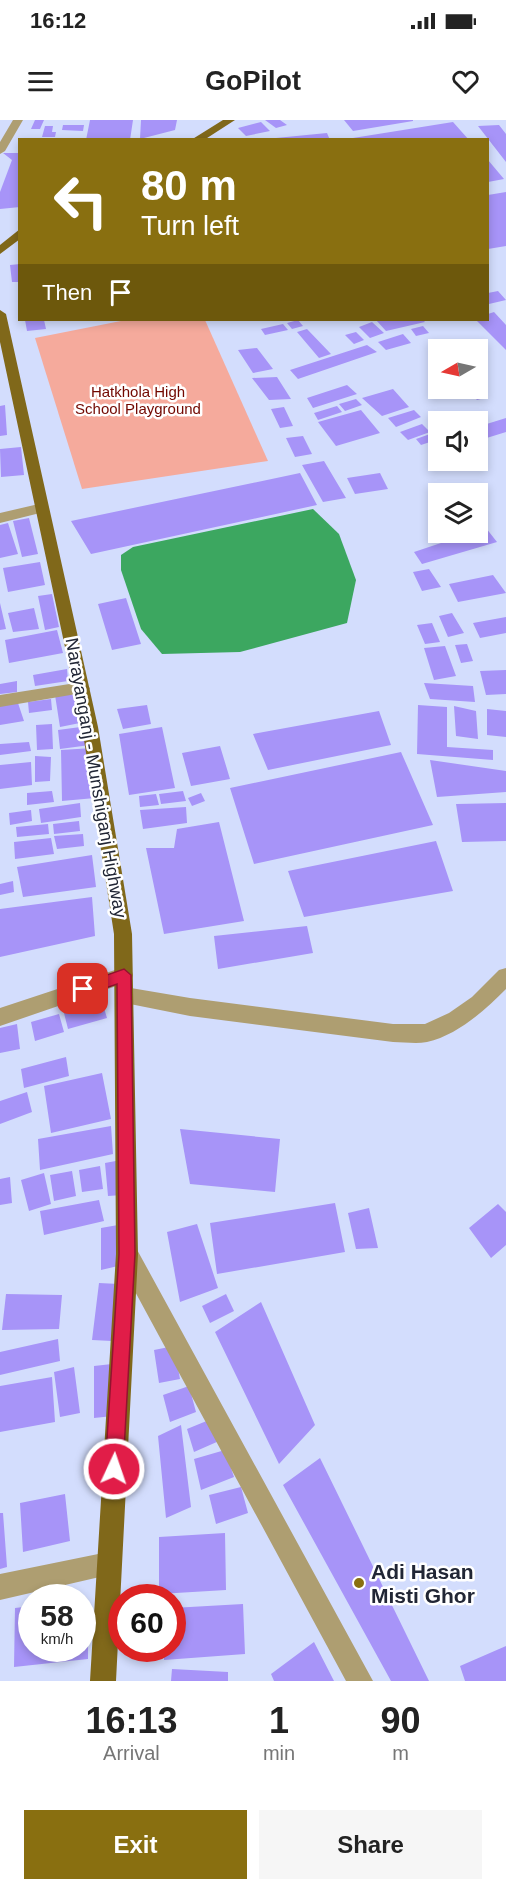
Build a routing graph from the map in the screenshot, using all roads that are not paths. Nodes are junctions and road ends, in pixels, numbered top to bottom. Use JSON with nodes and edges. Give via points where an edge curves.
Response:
{"nodes":[{"id":1,"x":18,"y":120,"type":"edge"},
{"id":2,"x":230,"y":120,"type":"edge"},
{"id":3,"x":199,"y":138,"type":"edge"},
{"id":4,"x":0,"y":151,"type":"edge"},
{"id":5,"x":18,"y":234,"type":"edge"},
{"id":6,"x":0,"y":251,"type":"edge"},
{"id":7,"x":0,"y":314,"type":"edge"},
{"id":8,"x":43,"y":508,"type":"junction"},
{"id":9,"x":0,"y":518,"type":"edge"},
{"id":10,"x":82,"y":688,"type":"junction"},
{"id":11,"x":0,"y":701,"type":"edge"},
{"id":12,"x":124,"y":975,"type":"junction"},
{"id":13,"x":506,"y":976,"type":"edge"},
{"id":14,"x":125,"y":995,"type":"junction"},
{"id":15,"x":0,"y":1017,"type":"edge"},
{"id":16,"x":127,"y":1254,"type":"junction"},
{"id":17,"x":108,"y":1564,"type":"junction"},
{"id":18,"x":0,"y":1587,"type":"edge"},
{"id":19,"x":103,"y":1681,"type":"edge"},
{"id":20,"x":360,"y":1681,"type":"edge"}],
"edges":[{"from":1,"to":4,"type":"street"},
{"from":2,"to":3,"type":"main road"},
{"from":5,"to":6,"type":"main road"},
{"from":7,"to":8,"type":"main road","name":"Narayanganj - Munshiganj Highway"},
{"from":8,"to":9,"type":"street"},
{"from":8,"to":10,"type":"main road","name":"Narayanganj - Munshiganj Highway"},
{"from":10,"to":11,"type":"street"},
{"from":10,"to":12,"type":"main road","name":"Narayanganj - Munshiganj Highway","via":[[111,848],[123,933]]},
{"from":12,"to":14,"type":"main road","name":"Narayanganj - Munshiganj Highway"},
{"from":12,"to":15,"type":"street"},
{"from":13,"to":14,"type":"street","via":[[479,1003],[426,1033],[393,1033]]},
{"from":14,"to":16,"type":"main road","name":"Narayanganj - Munshiganj Highway"},
{"from":16,"to":17,"type":"main road","name":"Narayanganj - Munshiganj Highway"},
{"from":16,"to":20,"type":"street"},
{"from":17,"to":18,"type":"street"},
{"from":17,"to":19,"type":"main road","name":"Narayanganj - Munshiganj Highway"}]}
